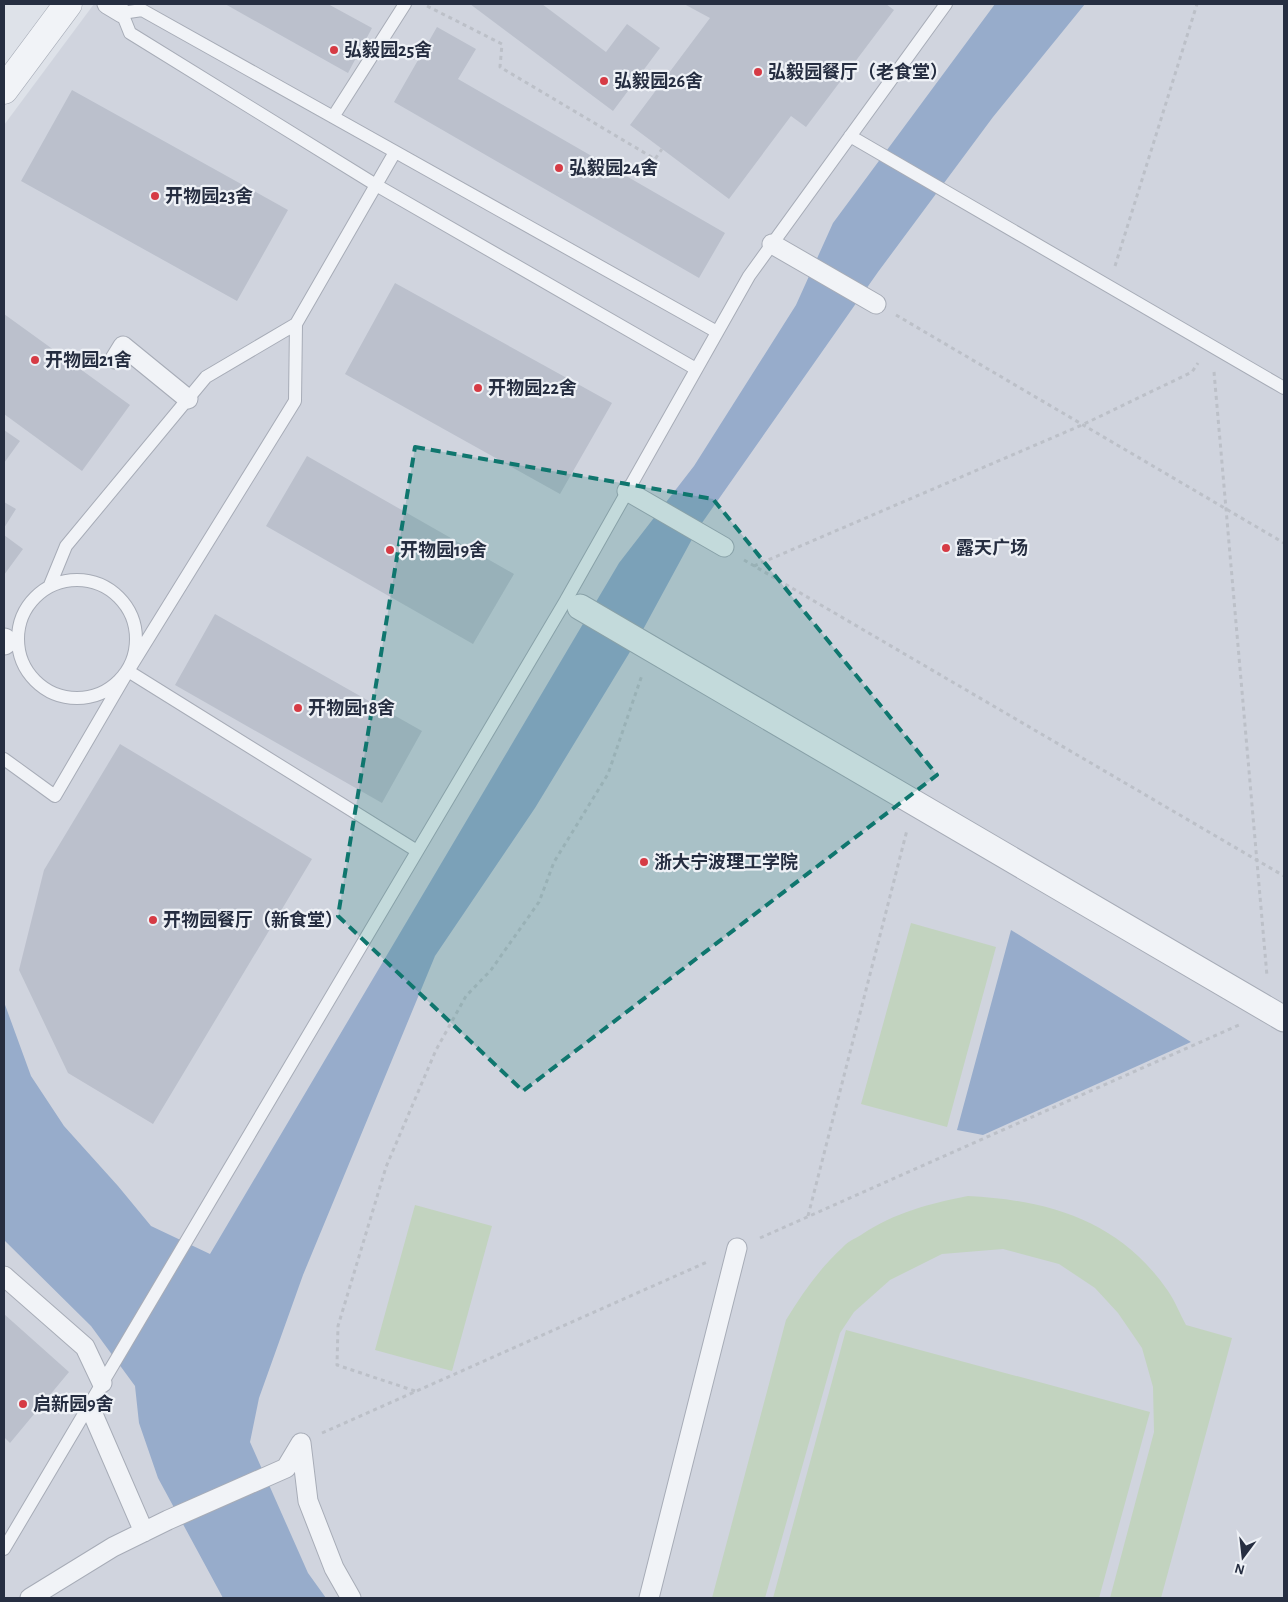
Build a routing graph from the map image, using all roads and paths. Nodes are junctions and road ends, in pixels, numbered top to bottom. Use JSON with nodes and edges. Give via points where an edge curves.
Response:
{"nodes":[{"id":1,"x":68,"y":4,"type":"edge"},
{"id":2,"x":405,"y":4,"type":"edge"},
{"id":3,"x":422,"y":4,"type":"edge"},
{"id":4,"x":946,"y":4,"type":"edge"},
{"id":5,"x":1197,"y":4,"type":"edge"},
{"id":6,"x":115,"y":8,"type":"edge"},
{"id":7,"x":4,"y":90,"type":"edge"},
{"id":8,"x":333,"y":117,"type":"junction"},
{"id":9,"x":850,"y":136,"type":"junction"},
{"id":10,"x":662,"y":150,"type":"dead end"},
{"id":11,"x":395,"y":152,"type":"junction"},
{"id":12,"x":376,"y":186,"type":"junction"},
{"id":13,"x":772,"y":244,"type":"junction"},
{"id":14,"x":1109,"y":286,"type":"junction"},
{"id":15,"x":876,"y":304,"type":"joint"},
{"id":16,"x":296,"y":324,"type":"junction"},
{"id":17,"x":717,"y":332,"type":"junction"},
{"id":18,"x":1211,"y":345,"type":"junction"},
{"id":19,"x":115,"y":359,"type":"dead end"},
{"id":20,"x":696,"y":369,"type":"junction"},
{"id":21,"x":1284,"y":388,"type":"edge"},
{"id":22,"x":188,"y":398,"type":"junction"},
{"id":23,"x":1082,"y":425,"type":"junction"},
{"id":24,"x":627,"y":491,"type":"junction"},
{"id":25,"x":1226,"y":509,"type":"junction"},
{"id":26,"x":1284,"y":543,"type":"edge"},
{"id":27,"x":724,"y":547,"type":"joint"},
{"id":28,"x":754,"y":566,"type":"junction"},
{"id":29,"x":50,"y":585,"type":"junction"},
{"id":30,"x":573,"y":603,"type":"junction"},
{"id":31,"x":25,"y":609,"type":"junction"},
{"id":32,"x":4,"y":642,"type":"edge"},
{"id":33,"x":650,"y":649,"type":"junction"},
{"id":34,"x":128,"y":671,"type":"junction"},
{"id":35,"x":4,"y":759,"type":"edge"},
{"id":36,"x":914,"y":803,"type":"junction"},
{"id":37,"x":417,"y":851,"type":"junction"},
{"id":38,"x":1257,"y":860,"type":"junction"},
{"id":39,"x":1284,"y":876,"type":"edge"},
{"id":40,"x":1277,"y":1015,"type":"edge"},
{"id":41,"x":808,"y":1217,"type":"junction"},
{"id":42,"x":738,"y":1248,"type":"junction"},
{"id":43,"x":4,"y":1276,"type":"edge"},
{"id":44,"x":102,"y":1382,"type":"junction"},
{"id":45,"x":416,"y":1391,"type":"junction"},
{"id":46,"x":89,"y":1405,"type":"junction"},
{"id":47,"x":301,"y":1442,"type":"junction"},
{"id":48,"x":144,"y":1532,"type":"junction"},
{"id":49,"x":4,"y":1549,"type":"edge"},
{"id":50,"x":30,"y":1598,"type":"edge"},
{"id":51,"x":351,"y":1598,"type":"edge"},
{"id":52,"x":649,"y":1598,"type":"edge"}],
"edges":[{"from":1,"to":7,"type":"street"},
{"from":2,"to":8,"type":"lane"},
{"from":3,"to":10,"type":"path","via":[[502,44],[500,67],[655,159]]},
{"from":4,"to":9,"type":"lane"},
{"from":5,"to":14,"type":"path"},
{"from":6,"to":8,"type":"lane","via":[[142,10]]},
{"from":6,"to":12,"type":"lane","via":[[130,33]]},
{"from":8,"to":11,"type":"lane"},
{"from":9,"to":13,"type":"lane"},
{"from":9,"to":14,"type":"lane"},
{"from":11,"to":12,"type":"lane"},
{"from":11,"to":17,"type":"lane"},
{"from":12,"to":16,"type":"lane"},
{"from":12,"to":20,"type":"lane"},
{"from":13,"to":15,"type":"street"},
{"from":13,"to":17,"type":"lane","via":[[749,276]]},
{"from":14,"to":18,"type":"lane"},
{"from":15,"to":23,"type":"path"},
{"from":16,"to":22,"type":"lane","via":[[206,377]]},
{"from":16,"to":34,"type":"lane","via":[[295,401]]},
{"from":17,"to":20,"type":"lane"},
{"from":18,"to":21,"type":"lane"},
{"from":18,"to":23,"type":"path","via":[[1192,372]]},
{"from":18,"to":25,"type":"path"},
{"from":19,"to":22,"type":"street","via":[[123,346]]},
{"from":20,"to":24,"type":"lane"},
{"from":22,"to":29,"type":"lane","via":[[66,546]]},
{"from":23,"to":25,"type":"path"},
{"from":23,"to":28,"type":"path"},
{"from":24,"to":27,"type":"street"},
{"from":24,"to":30,"type":"lane"},
{"from":25,"to":26,"type":"path"},
{"from":25,"to":38,"type":"path"},
{"from":27,"to":28,"type":"path"},
{"from":28,"to":38,"type":"path"},
{"from":29,"to":31,"type":"lane"},
{"from":29,"to":34,"type":"lane","via":[[88,580],[106,587],[121,599],[132,616],[137,634],[135,653]]},
{"from":30,"to":33,"type":"street"},
{"from":30,"to":37,"type":"lane"},
{"from":31,"to":32,"type":"lane"},
{"from":31,"to":34,"type":"lane","via":[[18,628],[18,648],[24,668],[37,684],[55,694],[75,699],[96,696],[114,686]]},
{"from":33,"to":36,"type":"street"},
{"from":33,"to":45,"type":"path","via":[[608,774],[554,862],[539,902],[490,970],[466,996],[436,1050],[386,1167],[338,1326],[337,1365]]},
{"from":34,"to":35,"type":"lane","via":[[55,796]]},
{"from":34,"to":37,"type":"lane"},
{"from":36,"to":40,"type":"street"},
{"from":36,"to":41,"type":"path"},
{"from":37,"to":44,"type":"lane"},
{"from":38,"to":39,"type":"path"},
{"from":38,"to":40,"type":"path"},
{"from":40,"to":41,"type":"path"},
{"from":41,"to":42,"type":"path"},
{"from":42,"to":45,"type":"path"},
{"from":42,"to":52,"type":"street"},
{"from":43,"to":44,"type":"street","via":[[85,1347]]},
{"from":44,"to":46,"type":"lane"},
{"from":45,"to":47,"type":"path"},
{"from":46,"to":48,"type":"street"},
{"from":46,"to":49,"type":"lane"},
{"from":47,"to":48,"type":"street","via":[[286,1468]]},
{"from":47,"to":51,"type":"street","via":[[308,1501],[334,1568]]},
{"from":48,"to":50,"type":"street","via":[[113,1547]]}]}
